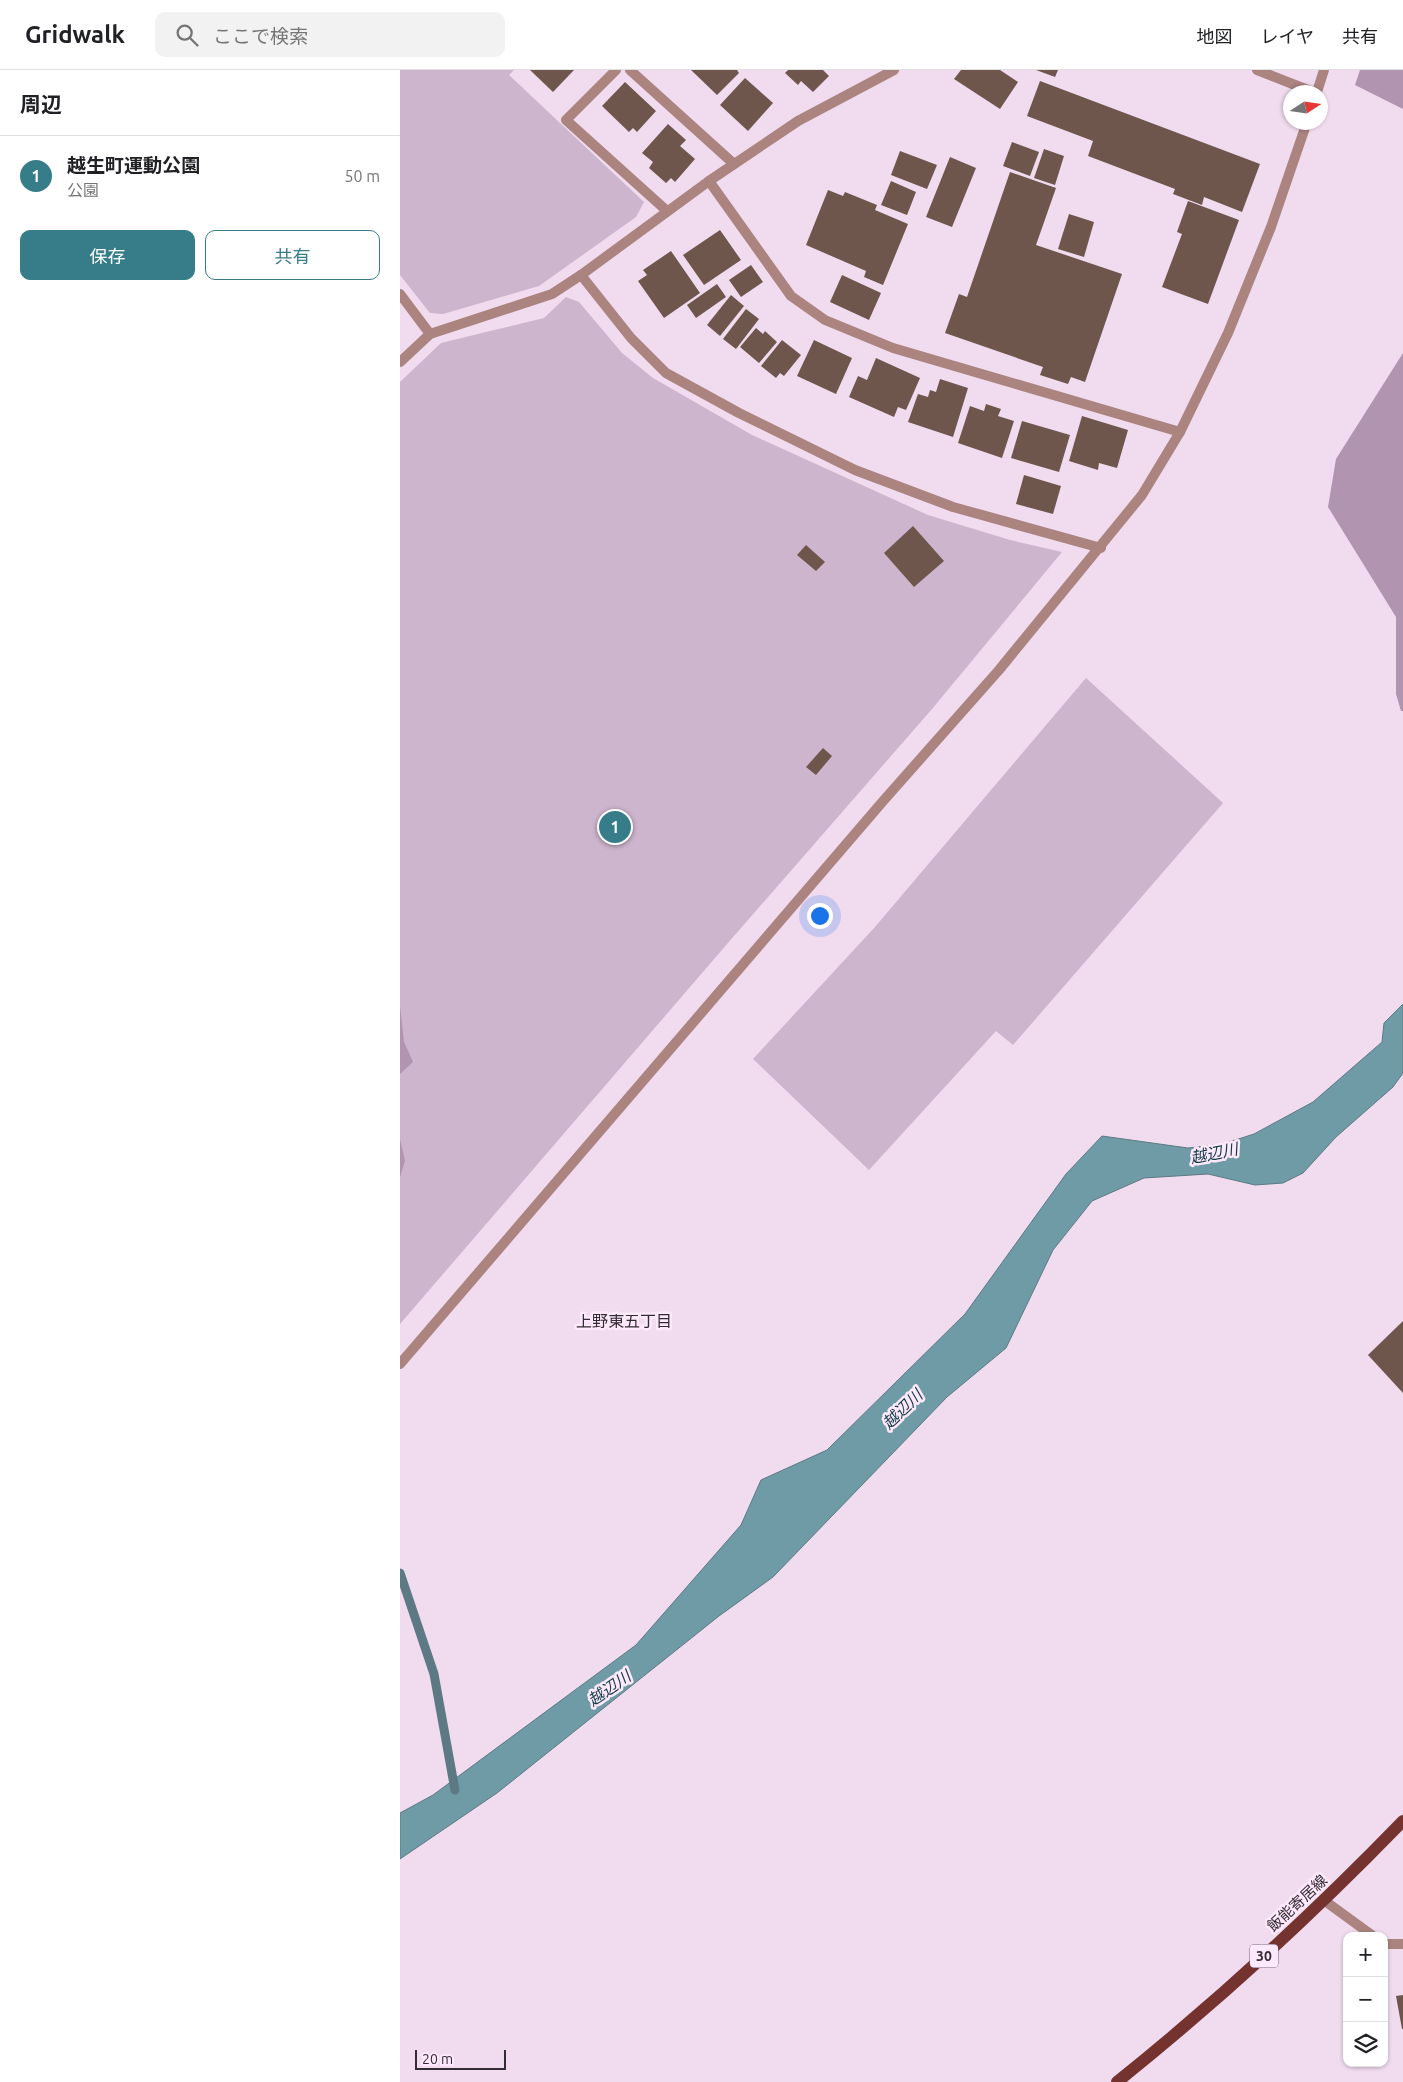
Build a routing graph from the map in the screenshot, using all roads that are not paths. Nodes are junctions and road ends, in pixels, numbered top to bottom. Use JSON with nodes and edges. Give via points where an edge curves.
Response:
{"nodes":[{"id":1,"x":616,"y":70,"type":"edge"},
{"id":2,"x":630,"y":70,"type":"edge"},
{"id":3,"x":894,"y":70,"type":"edge"},
{"id":4,"x":1257,"y":70,"type":"edge"},
{"id":5,"x":1324,"y":70,"type":"edge"},
{"id":6,"x":1297,"y":85,"type":"edge"},
{"id":7,"x":1318,"y":85,"type":"edge"},
{"id":8,"x":1304,"y":130,"type":"edge"},
{"id":9,"x":734,"y":164,"type":"junction"},
{"id":10,"x":709,"y":181,"type":"junction"},
{"id":11,"x":667,"y":211,"type":"junction"},
{"id":12,"x":581,"y":275,"type":"junction"},
{"id":13,"x":400,"y":294,"type":"edge"},
{"id":14,"x":430,"y":334,"type":"junction"},
{"id":15,"x":400,"y":362,"type":"edge"},
{"id":16,"x":1180,"y":432,"type":"junction"},
{"id":17,"x":1101,"y":548,"type":"junction"},
{"id":18,"x":400,"y":1364,"type":"edge"},
{"id":19,"x":1403,"y":1821,"type":"edge"},
{"id":20,"x":1325,"y":1900,"type":"junction"},
{"id":21,"x":1368,"y":1932,"type":"edge"},
{"id":22,"x":1388,"y":1944,"type":"edge"},
{"id":23,"x":1403,"y":1944,"type":"edge"},
{"id":24,"x":1117,"y":2082,"type":"edge"}],
"edges":[{"from":1,"to":11,"type":"street","via":[[566,120]]},
{"from":2,"to":9,"type":"street"},
{"from":3,"to":9,"type":"street","via":[[798,121]]},
{"from":4,"to":6,"type":"street"},
{"from":5,"to":7,"type":"street"},
{"from":8,"to":16,"type":"street","via":[[1271,226],[1228,333]]},
{"from":9,"to":10,"type":"street"},
{"from":10,"to":11,"type":"street"},
{"from":10,"to":16,"type":"street","via":[[790,296],[825,320],[893,348]]},
{"from":11,"to":12,"type":"street"},
{"from":12,"to":14,"type":"street","via":[[552,294]]},
{"from":12,"to":17,"type":"street","via":[[631,338],[666,373],[739,413],[855,470],[952,507]]},
{"from":13,"to":14,"type":"street"},
{"from":14,"to":15,"type":"street"},
{"from":16,"to":17,"type":"street","via":[[1142,495]]},
{"from":17,"to":18,"type":"street"},
{"from":19,"to":20,"type":"main road","name":"飯能寄居線","number":"30"},
{"from":20,"to":21,"type":"street"},
{"from":20,"to":24,"type":"main road","name":"飯能寄居線","number":"30","via":[[1206,2009]]},
{"from":22,"to":23,"type":"street"}]}
